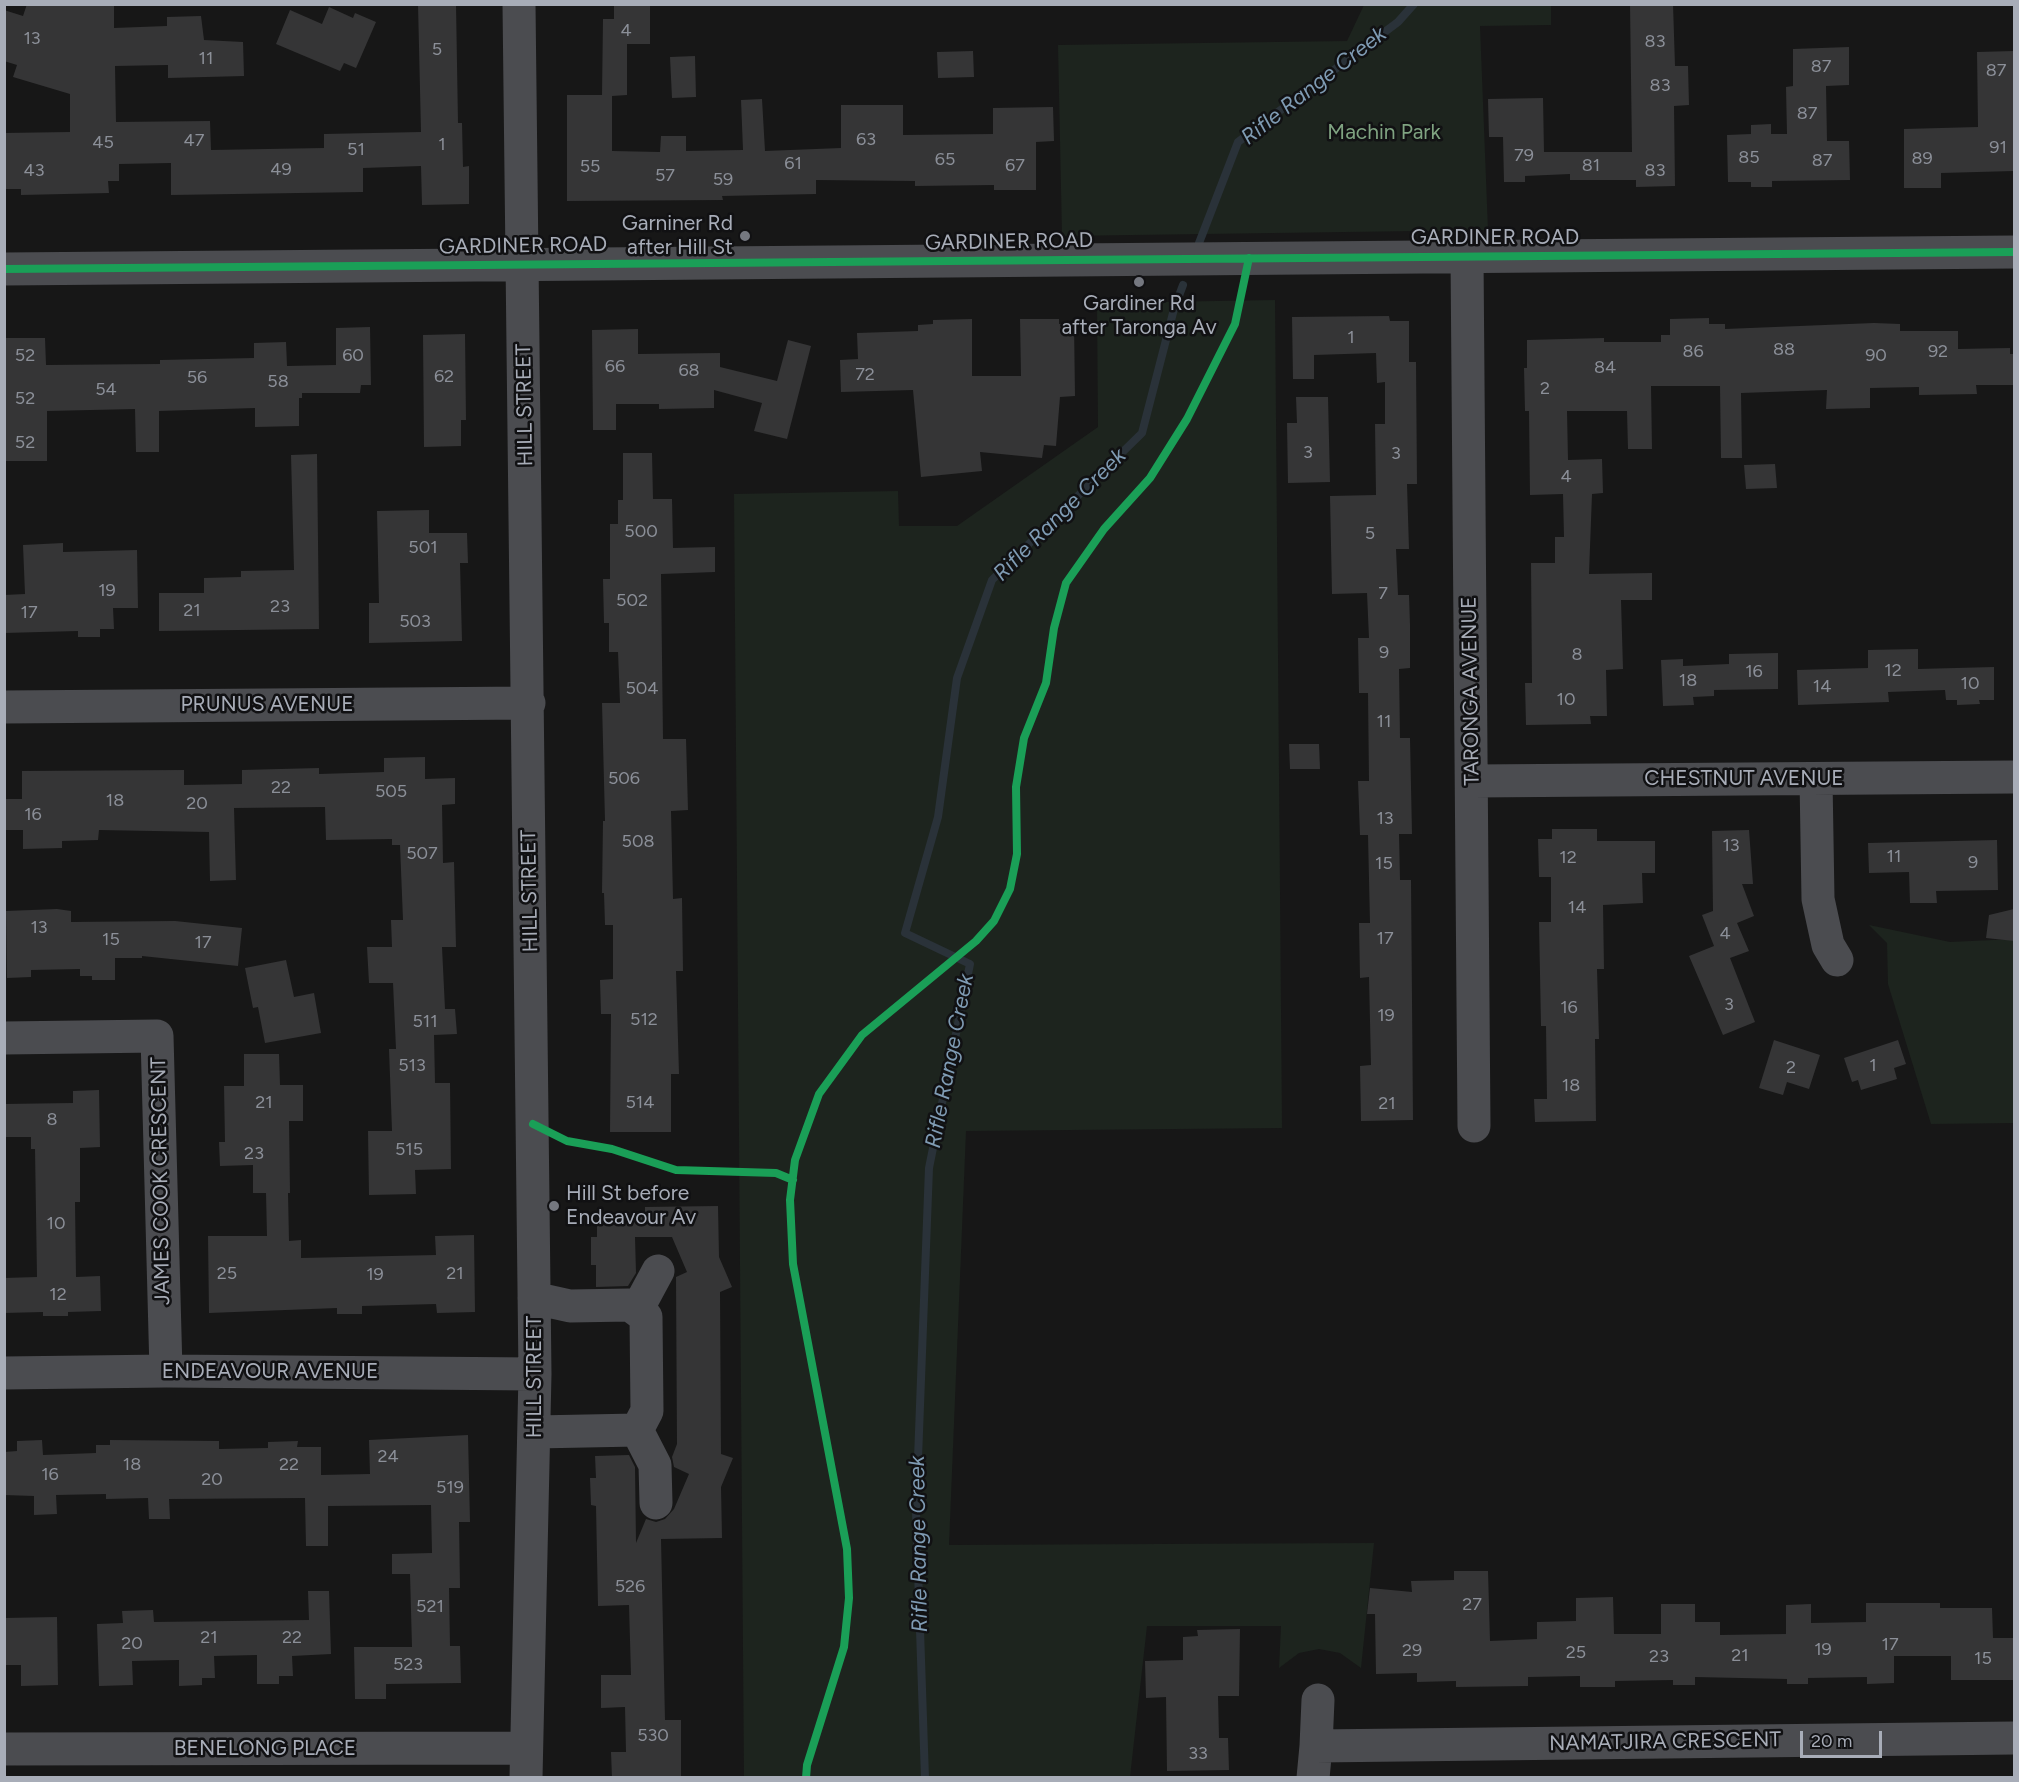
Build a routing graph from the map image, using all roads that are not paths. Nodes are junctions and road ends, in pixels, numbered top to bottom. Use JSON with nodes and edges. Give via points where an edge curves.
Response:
{"nodes":[{"id":1,"x":519,"y":4,"type":"edge"},
{"id":2,"x":2014,"y":252,"type":"edge"},
{"id":3,"x":1467,"y":256,"type":"junction"},
{"id":4,"x":524,"y":264,"type":"junction"},
{"id":5,"x":4,"y":269,"type":"edge"},
{"id":6,"x":529,"y":703,"type":"junction"},
{"id":7,"x":4,"y":707,"type":"edge"},
{"id":8,"x":2014,"y":777,"type":"edge"},
{"id":9,"x":1816,"y":779,"type":"junction"},
{"id":10,"x":1473,"y":781,"type":"junction"},
{"id":11,"x":1838,"y":960,"type":"dead end"},
{"id":12,"x":4,"y":1038,"type":"edge"},
{"id":13,"x":1474,"y":1126,"type":"dead end"},
{"id":14,"x":658,"y":1271,"type":"dead end"},
{"id":15,"x":534,"y":1298,"type":"junction"},
{"id":16,"x":637,"y":1310,"type":"junction"},
{"id":17,"x":166,"y":1371,"type":"junction"},
{"id":18,"x":4,"y":1373,"type":"edge"},
{"id":19,"x":535,"y":1374,"type":"junction"},
{"id":20,"x":637,"y":1430,"type":"junction"},
{"id":21,"x":535,"y":1432,"type":"junction"},
{"id":22,"x":656,"y":1503,"type":"dead end"},
{"id":23,"x":1317,"y":1700,"type":"dead end"},
{"id":24,"x":2014,"y":1738,"type":"edge"},
{"id":25,"x":1316,"y":1746,"type":"junction"},
{"id":26,"x":4,"y":1749,"type":"edge"},
{"id":27,"x":526,"y":1763,"type":"edge"},
{"id":28,"x":1312,"y":1778,"type":"edge"}],
"edges":[{"from":1,"to":4,"type":"street","name":"HILL STREET"},
{"from":2,"to":3,"type":"street","name":"GARDINER ROAD"},
{"from":3,"to":4,"type":"street","name":"GARDINER ROAD"},
{"from":3,"to":10,"type":"street","name":"TARONGA AVENUE"},
{"from":4,"to":5,"type":"street","name":"GARDINER ROAD"},
{"from":4,"to":6,"type":"street","name":"HILL STREET"},
{"from":6,"to":7,"type":"street","name":"PRUNUS AVENUE"},
{"from":6,"to":15,"type":"street","name":"HILL STREET"},
{"from":8,"to":9,"type":"street","name":"CHESTNUT AVENUE"},
{"from":9,"to":10,"type":"street","name":"CHESTNUT AVENUE"},
{"from":9,"to":11,"type":"street","via":[[1818,899],[1828,945]]},
{"from":10,"to":13,"type":"street","name":"TARONGA AVENUE"},
{"from":12,"to":17,"type":"street","name":"JAMES COOK CRESCENT","via":[[157,1036]]},
{"from":14,"to":16,"type":"street"},
{"from":15,"to":16,"type":"street","via":[[570,1306],[630,1305]]},
{"from":15,"to":19,"type":"street","name":"HILL STREET"},
{"from":16,"to":20,"type":"street","via":[[646,1317],[647,1411]]},
{"from":17,"to":18,"type":"street","name":"ENDEAVOUR AVENUE"},
{"from":17,"to":19,"type":"street","name":"ENDEAVOUR AVENUE"},
{"from":19,"to":21,"type":"street","name":"HILL STREET"},
{"from":20,"to":21,"type":"street"},
{"from":20,"to":22,"type":"street","via":[[655,1465]]},
{"from":21,"to":27,"type":"street","name":"HILL STREET"},
{"from":23,"to":25,"type":"street"},
{"from":24,"to":25,"type":"street","name":"NAMATJIRA CRESCENT"},
{"from":25,"to":28,"type":"street"},
{"from":26,"to":27,"type":"street","name":"BENELONG PLACE"}]}
